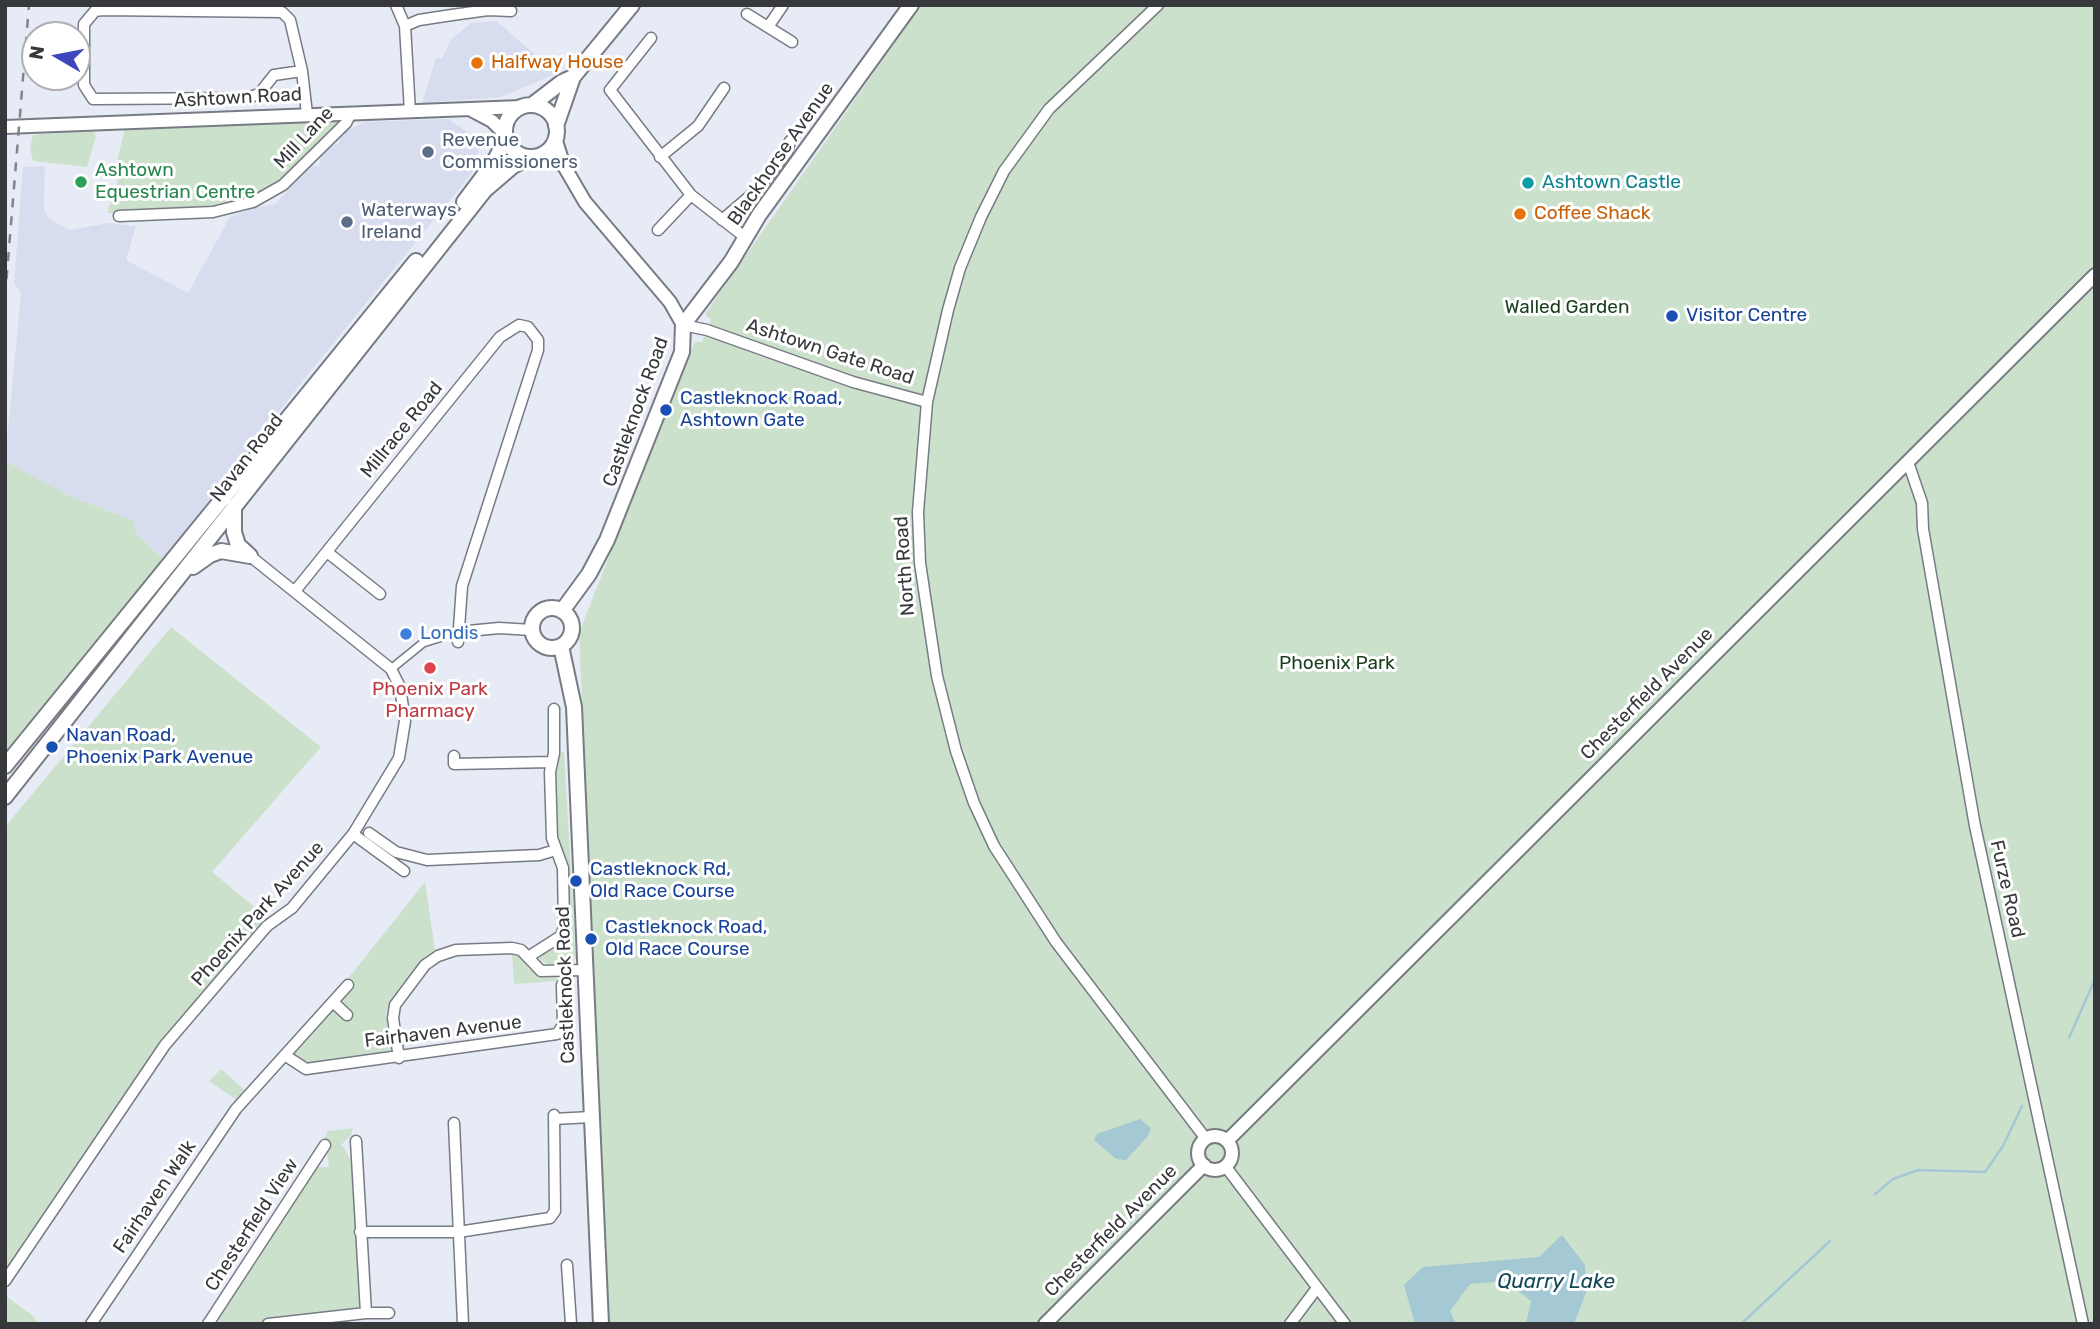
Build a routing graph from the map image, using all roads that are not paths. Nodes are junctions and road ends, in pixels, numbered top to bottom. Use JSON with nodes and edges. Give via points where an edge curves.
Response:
{"nodes":[{"id":1,"x":396,"y":5,"type":"edge"},
{"id":2,"x":632,"y":5,"type":"edge"},
{"id":3,"x":783,"y":5,"type":"edge"},
{"id":4,"x":911,"y":5,"type":"edge"},
{"id":5,"x":1158,"y":5,"type":"edge"},
{"id":6,"x":511,"y":11,"type":"dead end"},
{"id":7,"x":747,"y":14,"type":"dead end"},
{"id":8,"x":405,"y":26,"type":"junction"},
{"id":9,"x":768,"y":27,"type":"junction"},
{"id":10,"x":651,"y":38,"type":"dead end"},
{"id":11,"x":792,"y":42,"type":"dead end"},
{"id":12,"x":302,"y":71,"type":"junction"},
{"id":13,"x":573,"y":78,"type":"junction"},
{"id":14,"x":724,"y":88,"type":"dead end"},
{"id":15,"x":526,"y":106,"type":"junction"},
{"id":16,"x":473,"y":110,"type":"junction"},
{"id":17,"x":410,"y":112,"type":"junction"},
{"id":18,"x":351,"y":113,"type":"junction"},
{"id":19,"x":307,"y":114,"type":"junction"},
{"id":20,"x":5,"y":127,"type":"edge"},
{"id":21,"x":556,"y":132,"type":"junction"},
{"id":22,"x":506,"y":137,"type":"junction"},
{"id":23,"x":790,"y":141,"type":"dead end"},
{"id":24,"x":537,"y":155,"type":"junction"},
{"id":25,"x":660,"y":157,"type":"junction"},
{"id":26,"x":564,"y":166,"type":"junction"},
{"id":27,"x":691,"y":195,"type":"junction"},
{"id":28,"x":119,"y":216,"type":"dead end"},
{"id":29,"x":722,"y":220,"type":"junction"},
{"id":30,"x":658,"y":230,"type":"dead end"},
{"id":31,"x":746,"y":238,"type":"junction"},
{"id":32,"x":2095,"y":275,"type":"edge"},
{"id":33,"x":682,"y":326,"type":"junction"},
{"id":34,"x":927,"y":402,"type":"junction"},
{"id":35,"x":1908,"y":462,"type":"junction"},
{"id":36,"x":234,"y":504,"type":"junction"},
{"id":37,"x":327,"y":552,"type":"junction"},
{"id":38,"x":250,"y":556,"type":"junction"},
{"id":39,"x":169,"y":589,"type":"junction"},
{"id":40,"x":295,"y":591,"type":"junction"},
{"id":41,"x":380,"y":594,"type":"dead end"},
{"id":42,"x":562,"y":611,"type":"junction"},
{"id":43,"x":532,"y":630,"type":"junction"},
{"id":44,"x":458,"y":637,"type":"junction"},
{"id":45,"x":561,"y":646,"type":"junction"},
{"id":46,"x":391,"y":668,"type":"junction"},
{"id":47,"x":554,"y":709,"type":"dead end"},
{"id":48,"x":454,"y":757,"type":"dead end"},
{"id":49,"x":551,"y":762,"type":"junction"},
{"id":50,"x":5,"y":766,"type":"edge"},
{"id":51,"x":5,"y":797,"type":"edge"},
{"id":52,"x":369,"y":833,"type":"dead end"},
{"id":53,"x":353,"y":834,"type":"junction"},
{"id":54,"x":556,"y":850,"type":"junction"},
{"id":55,"x":416,"y":858,"type":"junction"},
{"id":56,"x":404,"y":871,"type":"dead end"},
{"id":57,"x":416,"y":872,"type":"dead end"},
{"id":58,"x":528,"y":957,"type":"junction"},
{"id":59,"x":584,"y":970,"type":"junction"},
{"id":60,"x":348,"y":985,"type":"dead end"},
{"id":61,"x":562,"y":985,"type":"dead end"},
{"id":62,"x":333,"y":1002,"type":"junction"},
{"id":63,"x":347,"y":1015,"type":"dead end"},
{"id":64,"x":286,"y":1056,"type":"junction"},
{"id":65,"x":399,"y":1058,"type":"junction"},
{"id":66,"x":591,"y":1117,"type":"junction"},
{"id":67,"x":454,"y":1123,"type":"dead end"},
{"id":68,"x":1206,"y":1139,"type":"junction"},
{"id":69,"x":356,"y":1141,"type":"dead end"},
{"id":70,"x":1227,"y":1141,"type":"junction"},
{"id":71,"x":325,"y":1145,"type":"dead end"},
{"id":72,"x":1204,"y":1165,"type":"junction"},
{"id":73,"x":1226,"y":1167,"type":"junction"},
{"id":74,"x":360,"y":1232,"type":"junction"},
{"id":75,"x":458,"y":1232,"type":"junction"},
{"id":76,"x":567,"y":1265,"type":"dead end"},
{"id":77,"x":5,"y":1280,"type":"edge"},
{"id":78,"x":1317,"y":1288,"type":"junction"},
{"id":79,"x":366,"y":1312,"type":"junction"},
{"id":80,"x":389,"y":1313,"type":"dead end"},
{"id":81,"x":91,"y":1324,"type":"edge"},
{"id":82,"x":208,"y":1324,"type":"edge"},
{"id":83,"x":268,"y":1324,"type":"edge"},
{"id":84,"x":463,"y":1324,"type":"edge"},
{"id":85,"x":571,"y":1324,"type":"edge"},
{"id":86,"x":601,"y":1324,"type":"edge"},
{"id":87,"x":1045,"y":1324,"type":"edge"},
{"id":88,"x":1290,"y":1324,"type":"edge"},
{"id":89,"x":1345,"y":1324,"type":"edge"},
{"id":90,"x":2083,"y":1324,"type":"edge"}],
"edges":[{"from":1,"to":8,"type":"street"},
{"from":2,"to":13,"type":"main road"},
{"from":3,"to":9,"type":"street"},
{"from":4,"to":31,"type":"main road","name":"Blackhorse Avenue"},
{"from":5,"to":34,"type":"street","name":"North Road","via":[[1069,87],[1004,171],[960,268]]},
{"from":6,"to":8,"type":"street","via":[[464,13]]},
{"from":7,"to":9,"type":"street"},
{"from":8,"to":17,"type":"street"},
{"from":9,"to":11,"type":"street"},
{"from":10,"to":25,"type":"street","via":[[610,90]]},
{"from":12,"to":12,"type":"street","via":[[290,20],[282,12],[103,10],[95,11],[84,24],[84,85],[93,99],[247,98],[259,94],[275,75]]},
{"from":12,"to":19,"type":"street"},
{"from":13,"to":15,"type":"main road"},
{"from":13,"to":21,"type":"main road"},
{"from":14,"to":25,"type":"street","via":[[698,126]]},
{"from":15,"to":16,"type":"street","name":"Ashtown Road"},
{"from":15,"to":21,"type":"main road","via":[[546,110]]},
{"from":15,"to":22,"type":"main road","via":[[510,116]]},
{"from":16,"to":17,"type":"street","name":"Ashtown Road"},
{"from":16,"to":22,"type":"street","via":[[492,121]]},
{"from":17,"to":18,"type":"street","name":"Ashtown Road"},
{"from":18,"to":19,"type":"street","name":"Ashtown Road"},
{"from":18,"to":28,"type":"street","name":"Mill Lane","via":[[283,185],[253,202],[212,212]]},
{"from":19,"to":20,"type":"street","name":"Ashtown Road"},
{"from":21,"to":24,"type":"main road"},
{"from":21,"to":26,"type":"street","name":"Castleknock Road"},
{"from":22,"to":24,"type":"main road","via":[[515,151]]},
{"from":22,"to":50,"type":"main road","name":"Navan Road","via":[[494,162],[442,230]]},
{"from":23,"to":29,"type":"street","via":[[787,152],[757,190]]},
{"from":24,"to":26,"type":"street","name":"Castleknock Road"},
{"from":24,"to":36,"type":"main road","name":"Navan Road","via":[[513,166],[485,190]]},
{"from":25,"to":27,"type":"street"},
{"from":26,"to":33,"type":"street","name":"Castleknock Road","via":[[585,201],[670,302]]},
{"from":27,"to":29,"type":"street"},
{"from":27,"to":30,"type":"street"},
{"from":29,"to":31,"type":"street"},
{"from":31,"to":33,"type":"main road","name":"Blackhorse Avenue"},
{"from":32,"to":35,"type":"street","name":"Chesterfield Avenue"},
{"from":33,"to":34,"type":"street","name":"Ashtown Gate Road","via":[[694,326],[853,382]]},
{"from":33,"to":42,"type":"main road","name":"Castleknock Road","via":[[682,352],[607,540],[589,575]]},
{"from":34,"to":68,"type":"street","name":"North Road","via":[[918,512],[923,603],[956,751],[974,803],[1013,879]]},
{"from":35,"to":70,"type":"street","name":"Chesterfield Avenue"},
{"from":35,"to":90,"type":"street","name":"Furze Road","via":[[1922,503],[1975,826]]},
{"from":36,"to":38,"type":"main road","via":[[234,532],[238,545]]},
{"from":36,"to":39,"type":"main road","name":"Navan Road"},
{"from":37,"to":40,"type":"street","name":"Millrace Road"},
{"from":37,"to":41,"type":"street"},
{"from":37,"to":44,"type":"street","name":"Millrace Road","via":[[499,337],[519,325],[528,327],[538,340],[538,350],[462,586]]},
{"from":38,"to":39,"type":"main road","via":[[221,551],[210,555]]},
{"from":38,"to":40,"type":"street"},
{"from":39,"to":51,"type":"main road","name":"Navan Road"},
{"from":40,"to":46,"type":"street"},
{"from":42,"to":43,"type":"main road","via":[[544,610],[535,618]]},
{"from":42,"to":45,"type":"main road","via":[[572,625],[570,637]]},
{"from":43,"to":44,"type":"street","via":[[494,628]]},
{"from":43,"to":45,"type":"main road","via":[[543,646]]},
{"from":44,"to":46,"type":"street","via":[[423,643]]},
{"from":45,"to":59,"type":"main road","name":"Castleknock Road","via":[[574,707]]},
{"from":46,"to":53,"type":"street","name":"Phoenix Park Avenue","via":[[401,695],[404,739],[385,785]]},
{"from":47,"to":49,"type":"street"},
{"from":48,"to":49,"type":"street","via":[[454,764]]},
{"from":49,"to":54,"type":"street"},
{"from":52,"to":55,"type":"street","via":[[396,852]]},
{"from":53,"to":56,"type":"street"},
{"from":53,"to":77,"type":"street","name":"Phoenix Park Avenue","via":[[292,908],[267,926],[165,1045]]},
{"from":54,"to":55,"type":"street","via":[[539,855]]},
{"from":54,"to":58,"type":"street","via":[[564,868],[563,933]]},
{"from":55,"to":57,"type":"street"},
{"from":58,"to":59,"type":"street","via":[[541,971]]},
{"from":58,"to":65,"type":"street","via":[[512,948],[456,950],[430,960],[395,1005]]},
{"from":59,"to":66,"type":"main road","name":"Castleknock Road"},
{"from":60,"to":62,"type":"street"},
{"from":61,"to":65,"type":"street","name":"Fairhaven Avenue","via":[[563,1025],[557,1034]]},
{"from":62,"to":63,"type":"street"},
{"from":62,"to":64,"type":"street"},
{"from":64,"to":65,"type":"street","name":"Fairhaven Avenue","via":[[306,1069]]},
{"from":64,"to":81,"type":"street","name":"Fairhaven Walk","via":[[236,1109]]},
{"from":66,"to":75,"type":"street","via":[[554,1117],[553,1215]]},
{"from":66,"to":86,"type":"main road","name":"Castleknock Road"},
{"from":67,"to":75,"type":"street"},
{"from":68,"to":70,"type":"street","via":[[1215,1136]]},
{"from":68,"to":72,"type":"street","via":[[1198,1152]]},
{"from":69,"to":74,"type":"street"},
{"from":70,"to":73,"type":"street","via":[[1232,1155]]},
{"from":71,"to":82,"type":"street","name":"Chesterfield View"},
{"from":72,"to":73,"type":"street","via":[[1213,1170]]},
{"from":72,"to":87,"type":"street","name":"Chesterfield Avenue"},
{"from":73,"to":78,"type":"street"},
{"from":74,"to":75,"type":"street"},
{"from":74,"to":79,"type":"street"},
{"from":75,"to":84,"type":"street"},
{"from":76,"to":85,"type":"street"},
{"from":78,"to":88,"type":"street"},
{"from":78,"to":89,"type":"street"},
{"from":79,"to":80,"type":"street"},
{"from":79,"to":83,"type":"street"}]}
